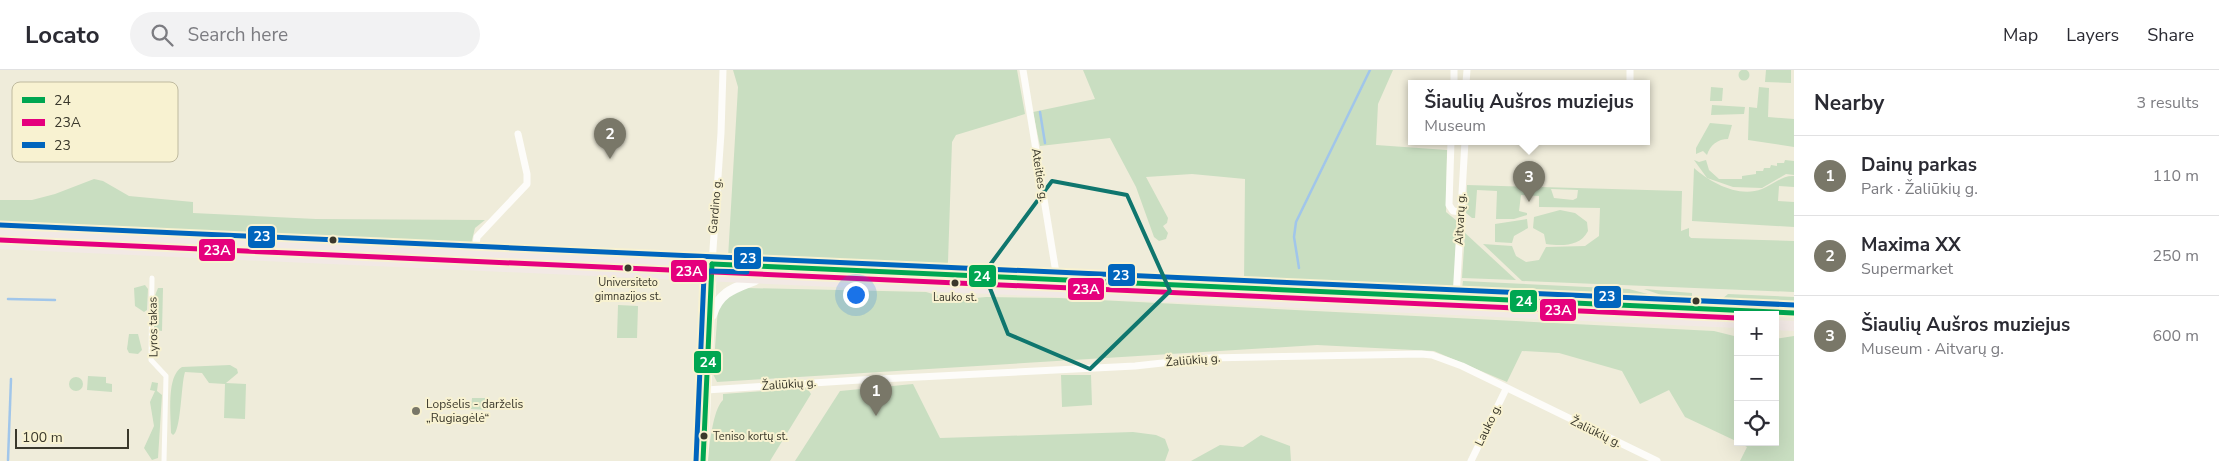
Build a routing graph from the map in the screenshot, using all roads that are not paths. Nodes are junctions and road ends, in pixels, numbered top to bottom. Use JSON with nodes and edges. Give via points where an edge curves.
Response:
{"nodes":[{"id":1,"x":723,"y":70,"type":"edge"},
{"id":2,"x":1023,"y":70,"type":"edge"},
{"id":3,"x":518,"y":134,"type":"dead end"},
{"id":4,"x":1452,"y":145,"type":"edge"},
{"id":5,"x":1465,"y":145,"type":"edge"},
{"id":6,"x":1461,"y":212,"type":"junction"},
{"id":7,"x":0,"y":232,"type":"edge"},
{"id":8,"x":0,"y":244,"type":"edge"},
{"id":9,"x":464,"y":252,"type":"junction"},
{"id":10,"x":475,"y":253,"type":"junction"},
{"id":11,"x":712,"y":264,"type":"junction"},
{"id":12,"x":464,"y":266,"type":"junction"},
{"id":13,"x":152,"y":278,"type":"dead end"},
{"id":14,"x":711,"y":278,"type":"junction"},
{"id":15,"x":1057,"y":279,"type":"junction"},
{"id":16,"x":755,"y":280,"type":"junction"},
{"id":17,"x":1058,"y":292,"type":"junction"},
{"id":18,"x":1341,"y":293,"type":"junction"},
{"id":19,"x":1456,"y":298,"type":"junction"},
{"id":20,"x":1566,"y":303,"type":"junction"},
{"id":21,"x":1340,"y":305,"type":"junction"},
{"id":22,"x":1794,"y":313,"type":"edge"},
{"id":23,"x":1565,"y":316,"type":"junction"},
{"id":24,"x":709,"y":323,"type":"junction"},
{"id":25,"x":1734,"y":324,"type":"edge"},
{"id":26,"x":1779,"y":325,"type":"edge"},
{"id":27,"x":1794,"y":326,"type":"edge"},
{"id":28,"x":1506,"y":389,"type":"junction"},
{"id":29,"x":706,"y":390,"type":"junction"},
{"id":30,"x":164,"y":461,"type":"edge"},
{"id":31,"x":703,"y":461,"type":"edge"},
{"id":32,"x":1470,"y":461,"type":"edge"},
{"id":33,"x":1657,"y":461,"type":"edge"}],
"edges":[{"from":1,"to":11,"type":"street","name":"Gardino g."},
{"from":2,"to":15,"type":"street","name":"Ateities g."},
{"from":3,"to":10,"type":"street","via":[[527,184],[477,237]]},
{"from":4,"to":6,"type":"street","via":[[1449,205],[1453,211]]},
{"from":5,"to":6,"type":"street","name":"Aitvarų g."},
{"from":6,"to":19,"type":"street","name":"Aitvarų g."},
{"from":7,"to":9,"type":"main road"},
{"from":8,"to":12,"type":"main road"},
{"from":9,"to":10,"type":"main road"},
{"from":9,"to":12,"type":"main road"},
{"from":10,"to":11,"type":"main road"},
{"from":11,"to":14,"type":"main road","name":"Gardino g."},
{"from":11,"to":15,"type":"main road"},
{"from":12,"to":14,"type":"main road"},
{"from":13,"to":30,"type":"street","name":"Lyros takas","via":[[151,360],[166,376]]},
{"from":14,"to":16,"type":"main road"},
{"from":14,"to":24,"type":"main road","name":"Gardino g."},
{"from":15,"to":17,"type":"main road"},
{"from":15,"to":18,"type":"main road"},
{"from":16,"to":17,"type":"main road"},
{"from":16,"to":24,"type":"main road","via":[[722,296]]},
{"from":17,"to":21,"type":"main road"},
{"from":18,"to":19,"type":"main road"},
{"from":18,"to":21,"type":"main road"},
{"from":19,"to":20,"type":"main road"},
{"from":20,"to":22,"type":"main road"},
{"from":20,"to":23,"type":"main road"},
{"from":21,"to":23,"type":"main road"},
{"from":23,"to":25,"type":"main road"},
{"from":24,"to":29,"type":"main road","name":"Gardino g."},
{"from":26,"to":27,"type":"main road"},
{"from":28,"to":29,"type":"street","name":"Žaliūkių g.","via":[[1462,366],[1432,355],[1373,354],[1208,358],[1135,366]]},
{"from":28,"to":32,"type":"street","name":"Lauko g."},
{"from":28,"to":33,"type":"street","name":"Žaliūkių g."},
{"from":29,"to":31,"type":"main road","name":"Gardino g."}]}
